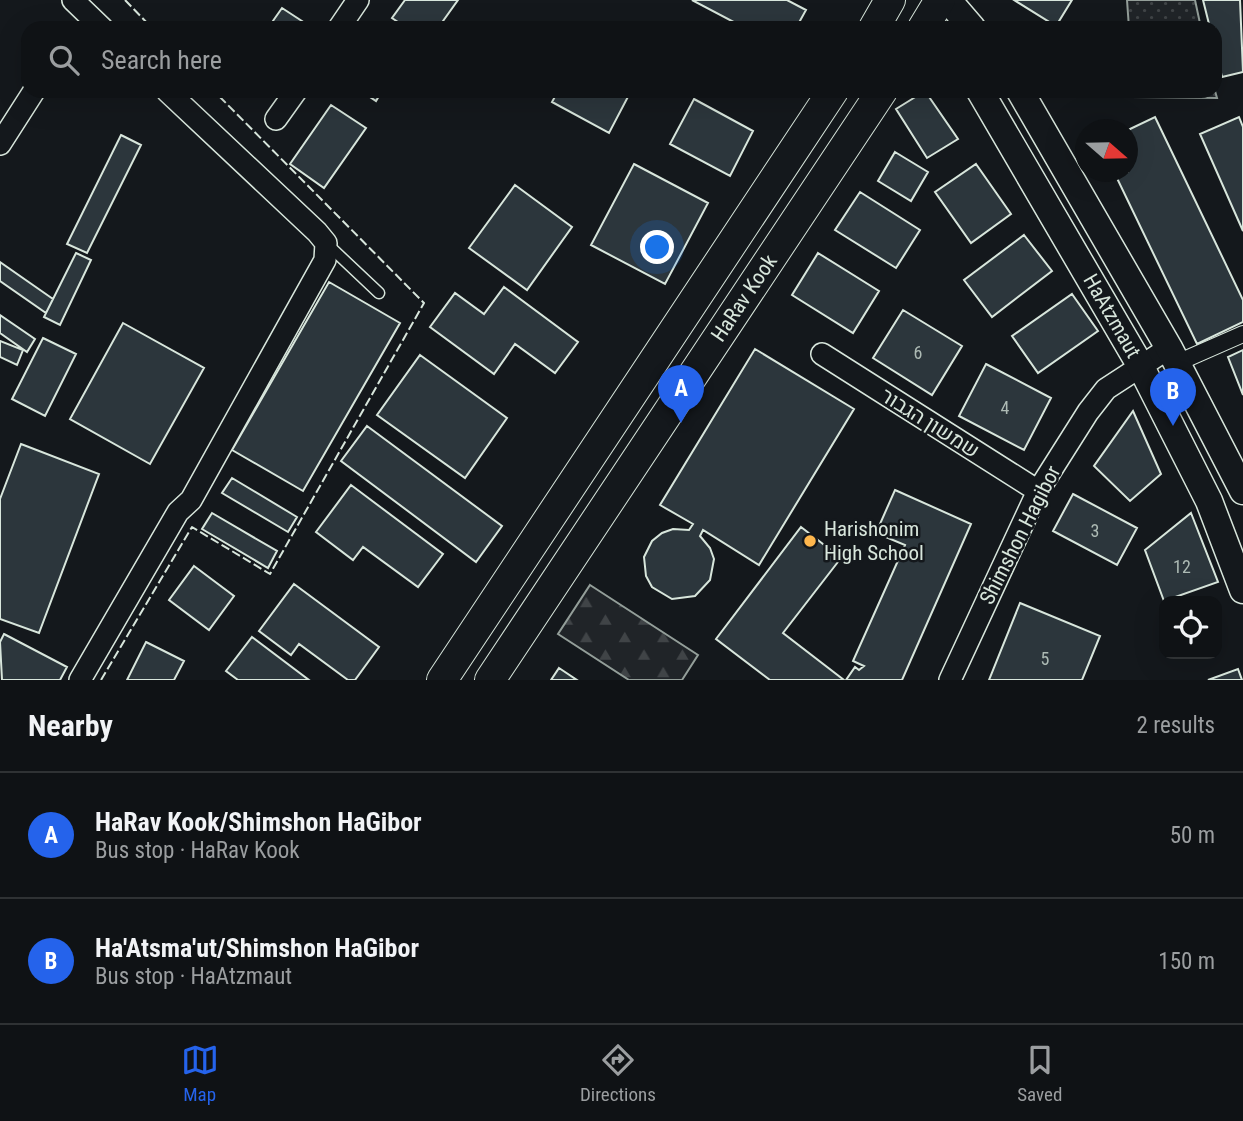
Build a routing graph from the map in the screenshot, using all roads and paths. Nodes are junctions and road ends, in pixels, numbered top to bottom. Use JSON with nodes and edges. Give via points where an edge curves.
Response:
{"nodes":[{"id":1,"x":891,"y":0,"type":"edge"},
{"id":2,"x":948,"y":0,"type":"edge"},
{"id":3,"x":878,"y":21,"type":"edge"},
{"id":4,"x":966,"y":21,"type":"edge"},
{"id":5,"x":30,"y":98,"type":"edge"},
{"id":6,"x":173,"y":98,"type":"edge"},
{"id":7,"x":291,"y":98,"type":"edge"},
{"id":8,"x":828,"y":98,"type":"edge"},
{"id":9,"x":877,"y":98,"type":"edge"},
{"id":10,"x":983,"y":98,"type":"edge"},
{"id":11,"x":1024,"y":98,"type":"edge"},
{"id":12,"x":276,"y":119,"type":"dead end"},
{"id":13,"x":0,"y":144,"type":"edge"},
{"id":14,"x":326,"y":243,"type":"junction"},
{"id":15,"x":379,"y":293,"type":"dead end"},
{"id":16,"x":1243,"y":334,"type":"edge"},
{"id":17,"x":822,"y":355,"type":"dead end"},
{"id":18,"x":1173,"y":356,"type":"junction"},
{"id":19,"x":1140,"y":365,"type":"junction"},
{"id":20,"x":1038,"y":491,"type":"junction"},
{"id":21,"x":1243,"y":491,"type":"edge"},
{"id":22,"x":1243,"y":590,"type":"edge"},
{"id":23,"x":80,"y":680,"type":"edge"},
{"id":24,"x":442,"y":680,"type":"edge"},
{"id":25,"x":490,"y":680,"type":"edge"},
{"id":26,"x":950,"y":680,"type":"edge"}],
"edges":[{"from":1,"to":3,"type":"main road"},
{"from":2,"to":4,"type":"street"},
{"from":5,"to":13,"type":"street"},
{"from":6,"to":14,"type":"street"},
{"from":7,"to":12,"type":"street"},
{"from":8,"to":24,"type":"main road","name":"HaRav Kook"},
{"from":9,"to":25,"type":"main road","name":"HaRav Kook"},
{"from":10,"to":19,"type":"street","name":"HaAtzmaut"},
{"from":11,"to":18,"type":"street","name":"HaAtzmaut"},
{"from":14,"to":15,"type":"lane"},
{"from":14,"to":23,"type":"street","via":[[325,260],[191,500],[178,512]]},
{"from":16,"to":18,"type":"street"},
{"from":17,"to":20,"type":"street","name":"שמשון הגבור"},
{"from":18,"to":19,"type":"street","name":"Shimshon Hagibor"},
{"from":18,"to":21,"type":"street","name":"HaAtzmaut"},
{"from":19,"to":20,"type":"street","name":"Shimshon Hagibor","via":[[1106,389]]},
{"from":19,"to":22,"type":"street","name":"HaAtzmaut","via":[[1209,501]]},
{"from":20,"to":26,"type":"street","name":"Shimshon Hagibor"}]}
